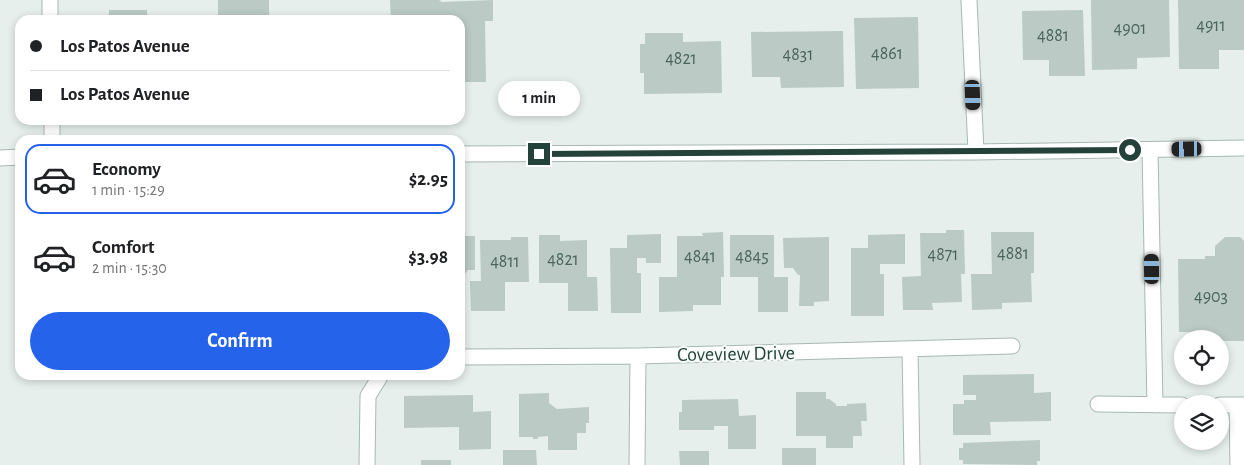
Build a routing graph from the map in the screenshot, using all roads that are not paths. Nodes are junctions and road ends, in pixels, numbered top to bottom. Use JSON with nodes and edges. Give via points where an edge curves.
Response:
{"nodes":[{"id":1,"x":50,"y":0,"type":"edge"},
{"id":2,"x":969,"y":0,"type":"edge"},
{"id":3,"x":50,"y":15,"type":"edge"},
{"id":4,"x":1244,"y":148,"type":"edge"},
{"id":5,"x":1150,"y":150,"type":"junction"},
{"id":6,"x":976,"y":152,"type":"junction"},
{"id":7,"x":465,"y":154,"type":"edge"},
{"id":8,"x":15,"y":157,"type":"edge"},
{"id":9,"x":0,"y":158,"type":"edge"},
{"id":10,"x":1012,"y":346,"type":"dead end"},
{"id":11,"x":910,"y":349,"type":"junction"},
{"id":12,"x":638,"y":356,"type":"junction"},
{"id":13,"x":465,"y":358,"type":"edge"},
{"id":14,"x":378,"y":380,"type":"edge"},
{"id":15,"x":1098,"y":404,"type":"dead end"},
{"id":16,"x":1155,"y":405,"type":"junction"},
{"id":17,"x":1174,"y":405,"type":"edge"},
{"id":18,"x":1240,"y":405,"type":"edge"},
{"id":19,"x":367,"y":465,"type":"edge"},
{"id":20,"x":637,"y":465,"type":"edge"},
{"id":21,"x":912,"y":465,"type":"edge"},
{"id":22,"x":1238,"y":465,"type":"edge"}],
"edges":[{"from":1,"to":3,"type":"street"},
{"from":2,"to":6,"type":"street"},
{"from":4,"to":5,"type":"street"},
{"from":5,"to":6,"type":"street"},
{"from":5,"to":16,"type":"street"},
{"from":6,"to":7,"type":"street"},
{"from":8,"to":9,"type":"street"},
{"from":10,"to":11,"type":"street","name":"Coveview Drive"},
{"from":11,"to":12,"type":"street","name":"Coveview Drive"},
{"from":11,"to":21,"type":"street"},
{"from":12,"to":13,"type":"street","name":"Coveview Drive"},
{"from":12,"to":20,"type":"street"},
{"from":14,"to":19,"type":"street","via":[[368,396]]},
{"from":15,"to":16,"type":"street"},
{"from":16,"to":17,"type":"street"},
{"from":18,"to":22,"type":"street"}]}
